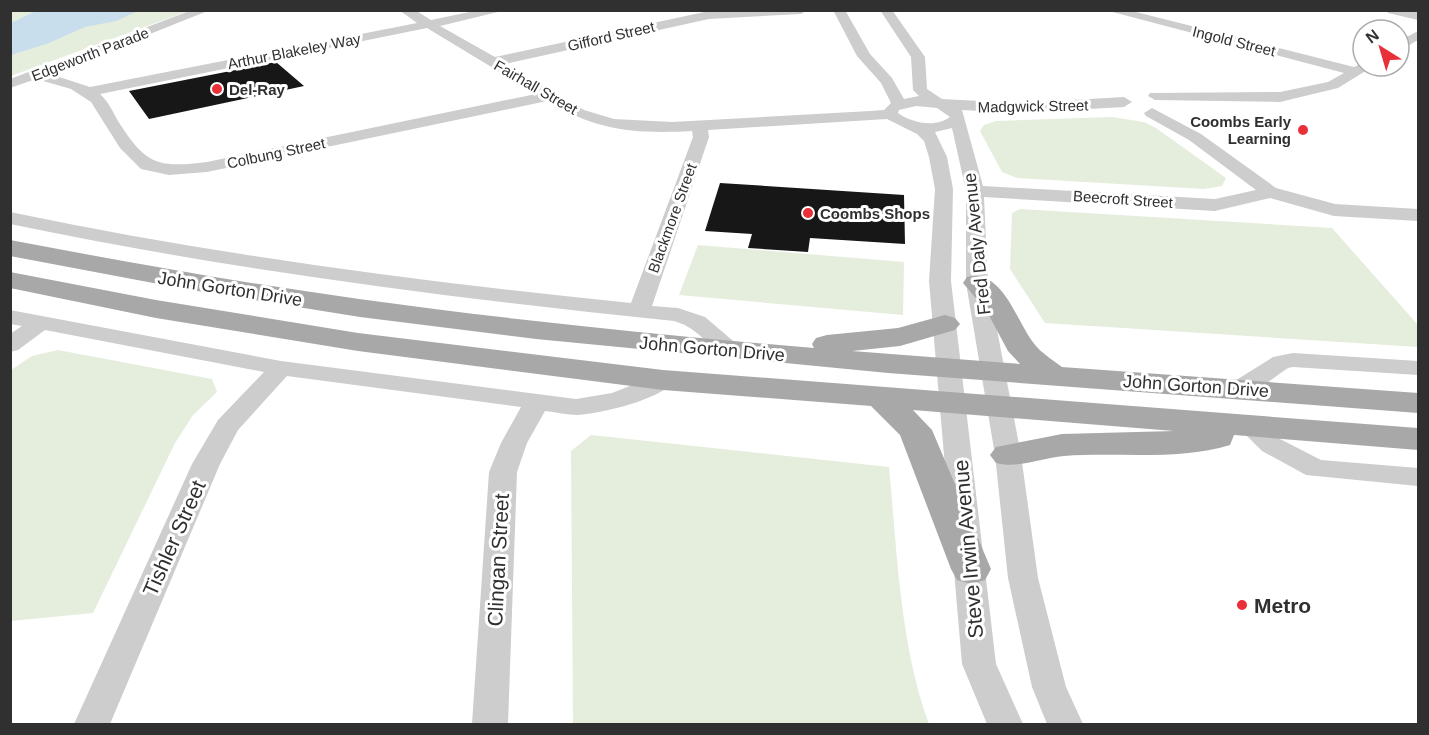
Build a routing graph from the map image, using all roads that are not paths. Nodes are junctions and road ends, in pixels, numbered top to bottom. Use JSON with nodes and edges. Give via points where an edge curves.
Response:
{"nodes":[{"id":1,"x":204,"y":10,"type":"edge"},
{"id":2,"x":405,"y":10,"type":"edge"},
{"id":3,"x":500,"y":10,"type":"edge"},
{"id":4,"x":801,"y":10,"type":"edge"},
{"id":5,"x":839,"y":10,"type":"edge"},
{"id":6,"x":886,"y":10,"type":"edge"},
{"id":7,"x":1111,"y":10,"type":"edge"},
{"id":8,"x":1392,"y":10,"type":"edge"},
{"id":9,"x":1419,"y":16,"type":"edge"},
{"id":10,"x":429,"y":24,"type":"junction"},
{"id":11,"x":493,"y":62,"type":"junction"},
{"id":12,"x":1351,"y":66,"type":"edge"},
{"id":13,"x":38,"y":75,"type":"junction"},
{"id":14,"x":1351,"y":75,"type":"edge"},
{"id":15,"x":10,"y":84,"type":"edge"},
{"id":16,"x":88,"y":92,"type":"junction"},
{"id":17,"x":550,"y":96,"type":"junction"},
{"id":18,"x":1155,"y":96,"type":"junction"},
{"id":19,"x":1227,"y":98,"type":"junction"},
{"id":20,"x":938,"y":103,"type":"junction"},
{"id":21,"x":1138,"y":108,"type":"junction"},
{"id":22,"x":1175,"y":110,"type":"junction"},
{"id":23,"x":900,"y":116,"type":"junction"},
{"id":24,"x":958,"y":116,"type":"junction"},
{"id":25,"x":700,"y":125,"type":"junction"},
{"id":26,"x":1195,"y":137,"type":"junction"},
{"id":27,"x":975,"y":191,"type":"junction"},
{"id":28,"x":1270,"y":192,"type":"junction"},
{"id":29,"x":1419,"y":215,"type":"edge"},
{"id":30,"x":10,"y":218,"type":"edge"},
{"id":31,"x":10,"y":248,"type":"edge"},
{"id":32,"x":10,"y":280,"type":"edge"},
{"id":33,"x":977,"y":283,"type":"junction"},
{"id":34,"x":639,"y":311,"type":"junction"},
{"id":35,"x":10,"y":317,"type":"edge"},
{"id":36,"x":39,"y":324,"type":"junction"},
{"id":37,"x":945,"y":324,"type":"junction"},
{"id":38,"x":10,"y":345,"type":"edge"},
{"id":39,"x":740,"y":352,"type":"junction"},
{"id":40,"x":281,"y":368,"type":"junction"},
{"id":41,"x":949,"y":368,"type":"junction"},
{"id":42,"x":1419,"y":368,"type":"edge"},
{"id":43,"x":993,"y":371,"type":"junction"},
{"id":44,"x":1052,"y":375,"type":"junction"},
{"id":45,"x":663,"y":380,"type":"junction"},
{"id":46,"x":1239,"y":389,"type":"junction"},
{"id":47,"x":879,"y":396,"type":"junction"},
{"id":48,"x":953,"y":401,"type":"junction"},
{"id":49,"x":536,"y":403,"type":"junction"},
{"id":50,"x":1419,"y":403,"type":"edge"},
{"id":51,"x":999,"y":405,"type":"junction"},
{"id":52,"x":1250,"y":426,"type":"junction"},
{"id":53,"x":1419,"y":439,"type":"edge"},
{"id":54,"x":1008,"y":455,"type":"junction"},
{"id":55,"x":1419,"y":477,"type":"edge"},
{"id":56,"x":971,"y":569,"type":"junction"},
{"id":57,"x":92,"y":724,"type":"edge"},
{"id":58,"x":490,"y":724,"type":"edge"},
{"id":59,"x":1005,"y":724,"type":"edge"},
{"id":60,"x":1065,"y":724,"type":"edge"}],
"edges":[{"from":1,"to":13,"type":"street","name":"Edgeworth Parade"},
{"from":2,"to":10,"type":"street","name":"Fairhall Street"},
{"from":3,"to":10,"type":"street","name":"Arthur Blakeley Way"},
{"from":4,"to":11,"type":"street","name":"Gifford Street","via":[[701,16]]},
{"from":5,"to":23,"type":"street","name":"Fred Daly Avenue","via":[[864,56],[887,81]]},
{"from":6,"to":20,"type":"street","via":[[918,57],[920,90]]},
{"from":7,"to":12,"type":"street","name":"Ingold Street"},
{"from":8,"to":9,"type":"street"},
{"from":10,"to":11,"type":"street","name":"Fairhall Street"},
{"from":10,"to":16,"type":"street","name":"Arthur Blakeley Way"},
{"from":11,"to":17,"type":"street","name":"Fairhall Street"},
{"from":13,"to":15,"type":"street","name":"Edgeworth Parade"},
{"from":13,"to":16,"type":"street","name":"Colbung Street","via":[[68,81]]},
{"from":14,"to":19,"type":"street","via":[[1333,85],[1302,93]]},
{"from":16,"to":17,"type":"street","name":"Colbung Street","via":[[97,99],[135,156],[148,166],[172,170],[207,167]]},
{"from":17,"to":25,"type":"street","name":"Fairhall Street","via":[[586,117],[610,123],[652,127]]},
{"from":18,"to":19,"type":"street"},
{"from":18,"to":21,"type":"street","via":[[1127,97]]},
{"from":18,"to":22,"type":"street","via":[[1174,103]]},
{"from":19,"to":22,"type":"street","via":[[1186,104]]},
{"from":20,"to":21,"type":"street","name":"Madgwick Street"},
{"from":20,"to":23,"type":"street","via":[[915,101]]},
{"from":20,"to":24,"type":"street"},
{"from":21,"to":22,"type":"street"},
{"from":21,"to":24,"type":"street","name":"Madgwick Street"},
{"from":21,"to":26,"type":"street"},
{"from":22,"to":26,"type":"street"},
{"from":23,"to":24,"type":"street","via":[[940,126]]},
{"from":23,"to":25,"type":"street","name":"Fairhall Street"},
{"from":23,"to":37,"type":"street","name":"Fred Daly Avenue","via":[[926,132],[942,171],[946,208],[940,271]]},
{"from":24,"to":27,"type":"street","name":"Fred Daly Avenue"},
{"from":25,"to":34,"type":"street","name":"Blackmore Street","via":[[701,137]]},
{"from":26,"to":28,"type":"street"},
{"from":27,"to":28,"type":"street","name":"Beecroft Street","via":[[1215,205]]},
{"from":27,"to":33,"type":"street","name":"Fred Daly Avenue"},
{"from":28,"to":29,"type":"street","via":[[1334,210]]},
{"from":30,"to":34,"type":"street","via":[[350,277]]},
{"from":31,"to":39,"type":"main road","name":"John Gorton Drive","via":[[206,286],[361,309]]},
{"from":32,"to":45,"type":"main road","name":"John Gorton Drive","via":[[358,342]]},
{"from":33,"to":43,"type":"street","name":"Fred Daly Avenue"},
{"from":33,"to":44,"type":"main road","via":[[999,307],[1023,351]]},
{"from":34,"to":39,"type":"street","via":[[678,315],[698,322]]},
{"from":35,"to":36,"type":"street","name":"John Gorton Drive"},
{"from":36,"to":38,"type":"street"},
{"from":36,"to":40,"type":"street","name":"John Gorton Drive"},
{"from":37,"to":39,"type":"main road","via":[[900,337]]},
{"from":37,"to":41,"type":"street","name":"Fred Daly Avenue"},
{"from":39,"to":41,"type":"main road","name":"John Gorton Drive"},
{"from":40,"to":49,"type":"street","name":"John Gorton Drive"},
{"from":40,"to":57,"type":"street","name":"Tishler Street","via":[[227,426],[206,464]]},
{"from":41,"to":43,"type":"main road","name":"John Gorton Drive"},
{"from":41,"to":48,"type":"street","name":"Steve Irwin Avenue"},
{"from":42,"to":46,"type":"street","via":[[1293,360],[1281,362]]},
{"from":43,"to":44,"type":"main road","name":"John Gorton Drive"},
{"from":43,"to":51,"type":"street"},
{"from":44,"to":46,"type":"main road","name":"John Gorton Drive"},
{"from":45,"to":47,"type":"main road","name":"John Gorton Drive"},
{"from":45,"to":49,"type":"street","name":"John Gorton Drive","via":[[599,404],[576,407]]},
{"from":46,"to":50,"type":"main road","name":"John Gorton Drive"},
{"from":47,"to":48,"type":"main road","name":"John Gorton Drive"},
{"from":47,"to":56,"type":"main road","via":[[915,430]]},
{"from":48,"to":51,"type":"main road","name":"John Gorton Drive"},
{"from":48,"to":56,"type":"street","name":"Steve Irwin Avenue"},
{"from":49,"to":58,"type":"street","name":"Clingan Street","via":[[503,472]]},
{"from":51,"to":52,"type":"main road","name":"John Gorton Drive"},
{"from":51,"to":54,"type":"street"},
{"from":52,"to":53,"type":"main road","name":"John Gorton Drive"},
{"from":52,"to":54,"type":"main road","via":[[1205,441],[1062,445]]},
{"from":52,"to":55,"type":"street","name":"John Gorton Drive","via":[[1271,445],[1316,469]]},
{"from":54,"to":60,"type":"street","via":[[1023,578],[1049,687]]},
{"from":56,"to":59,"type":"street","name":"Steve Irwin Avenue","via":[[979,664]]}]}
